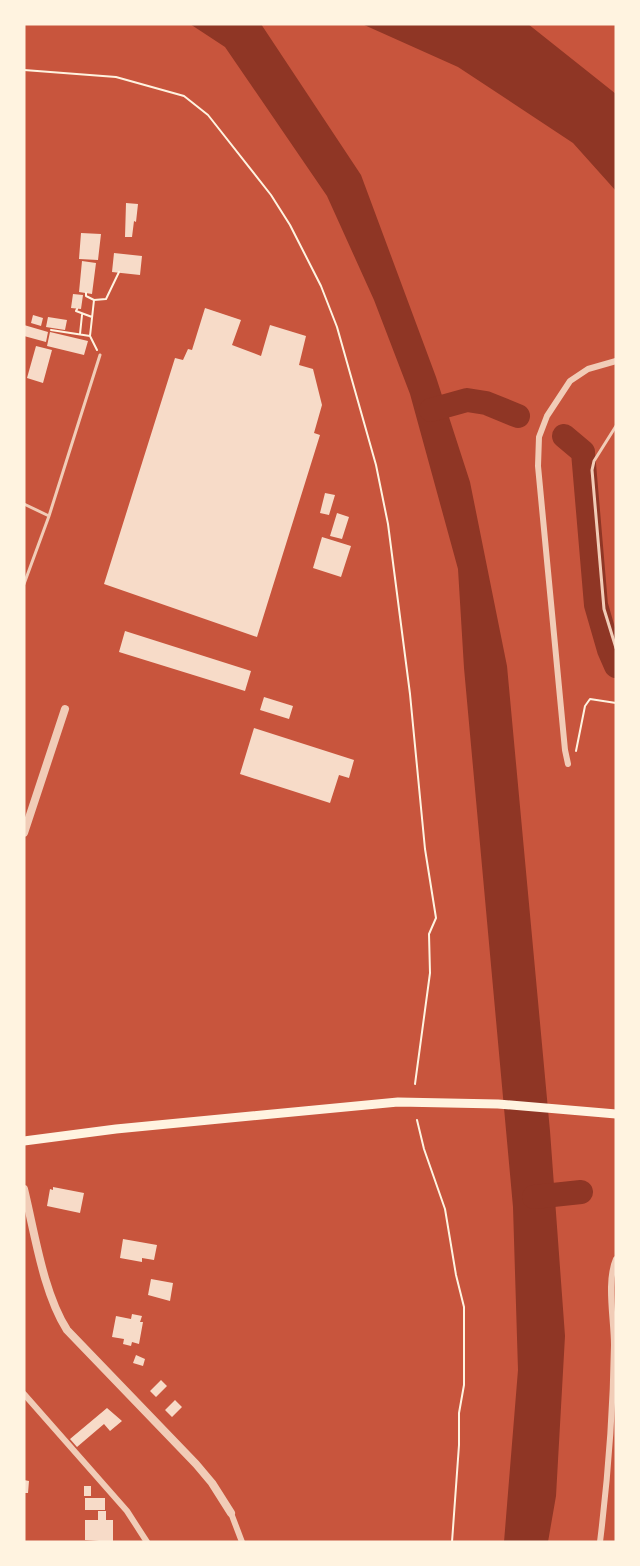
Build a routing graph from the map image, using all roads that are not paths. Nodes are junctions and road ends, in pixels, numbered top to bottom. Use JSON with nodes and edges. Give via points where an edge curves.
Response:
{"nodes":[{"id":1,"x":100,"y":355,"type":"road end"},
{"id":2,"x":616,"y":361,"type":"edge"},
{"id":3,"x":616,"y":426,"type":"edge"},
{"id":4,"x":24,"y":504,"type":"edge"},
{"id":5,"x":49,"y":516,"type":"junction"},
{"id":6,"x":24,"y":584,"type":"edge"},
{"id":7,"x":616,"y":648,"type":"edge"},
{"id":8,"x":66,"y":709,"type":"dead end"},
{"id":9,"x":568,"y":764,"type":"road end"},
{"id":10,"x":24,"y":833,"type":"edge"},
{"id":11,"x":616,"y":1114,"type":"edge"},
{"id":12,"x":24,"y":1141,"type":"edge"},
{"id":13,"x":24,"y":1190,"type":"edge"},
{"id":14,"x":616,"y":1259,"type":"edge"},
{"id":15,"x":24,"y":1394,"type":"edge"},
{"id":16,"x":231,"y":1513,"type":"joint"},
{"id":17,"x":147,"y":1542,"type":"edge"},
{"id":18,"x":242,"y":1542,"type":"edge"},
{"id":19,"x":600,"y":1542,"type":"edge"}],
"edges":[{"from":1,"to":5,"type":"lane"},
{"from":2,"to":9,"type":"street","via":[[588,369],[570,381],[547,416],[539,437],[538,466]]},
{"from":3,"to":7,"type":"lane","via":[[592,470],[604,609]]},
{"from":4,"to":5,"type":"lane"},
{"from":5,"to":6,"type":"lane"},
{"from":8,"to":10,"type":"street"},
{"from":11,"to":12,"type":"main road","via":[[459,1102],[398,1102]]},
{"from":13,"to":16,"type":"street","via":[[57,1315],[196,1464]]},
{"from":14,"to":19,"type":"street","via":[[611,1270],[614,1345],[609,1473]]},
{"from":15,"to":17,"type":"street","via":[[127,1511]]},
{"from":16,"to":18,"type":"street"}]}
